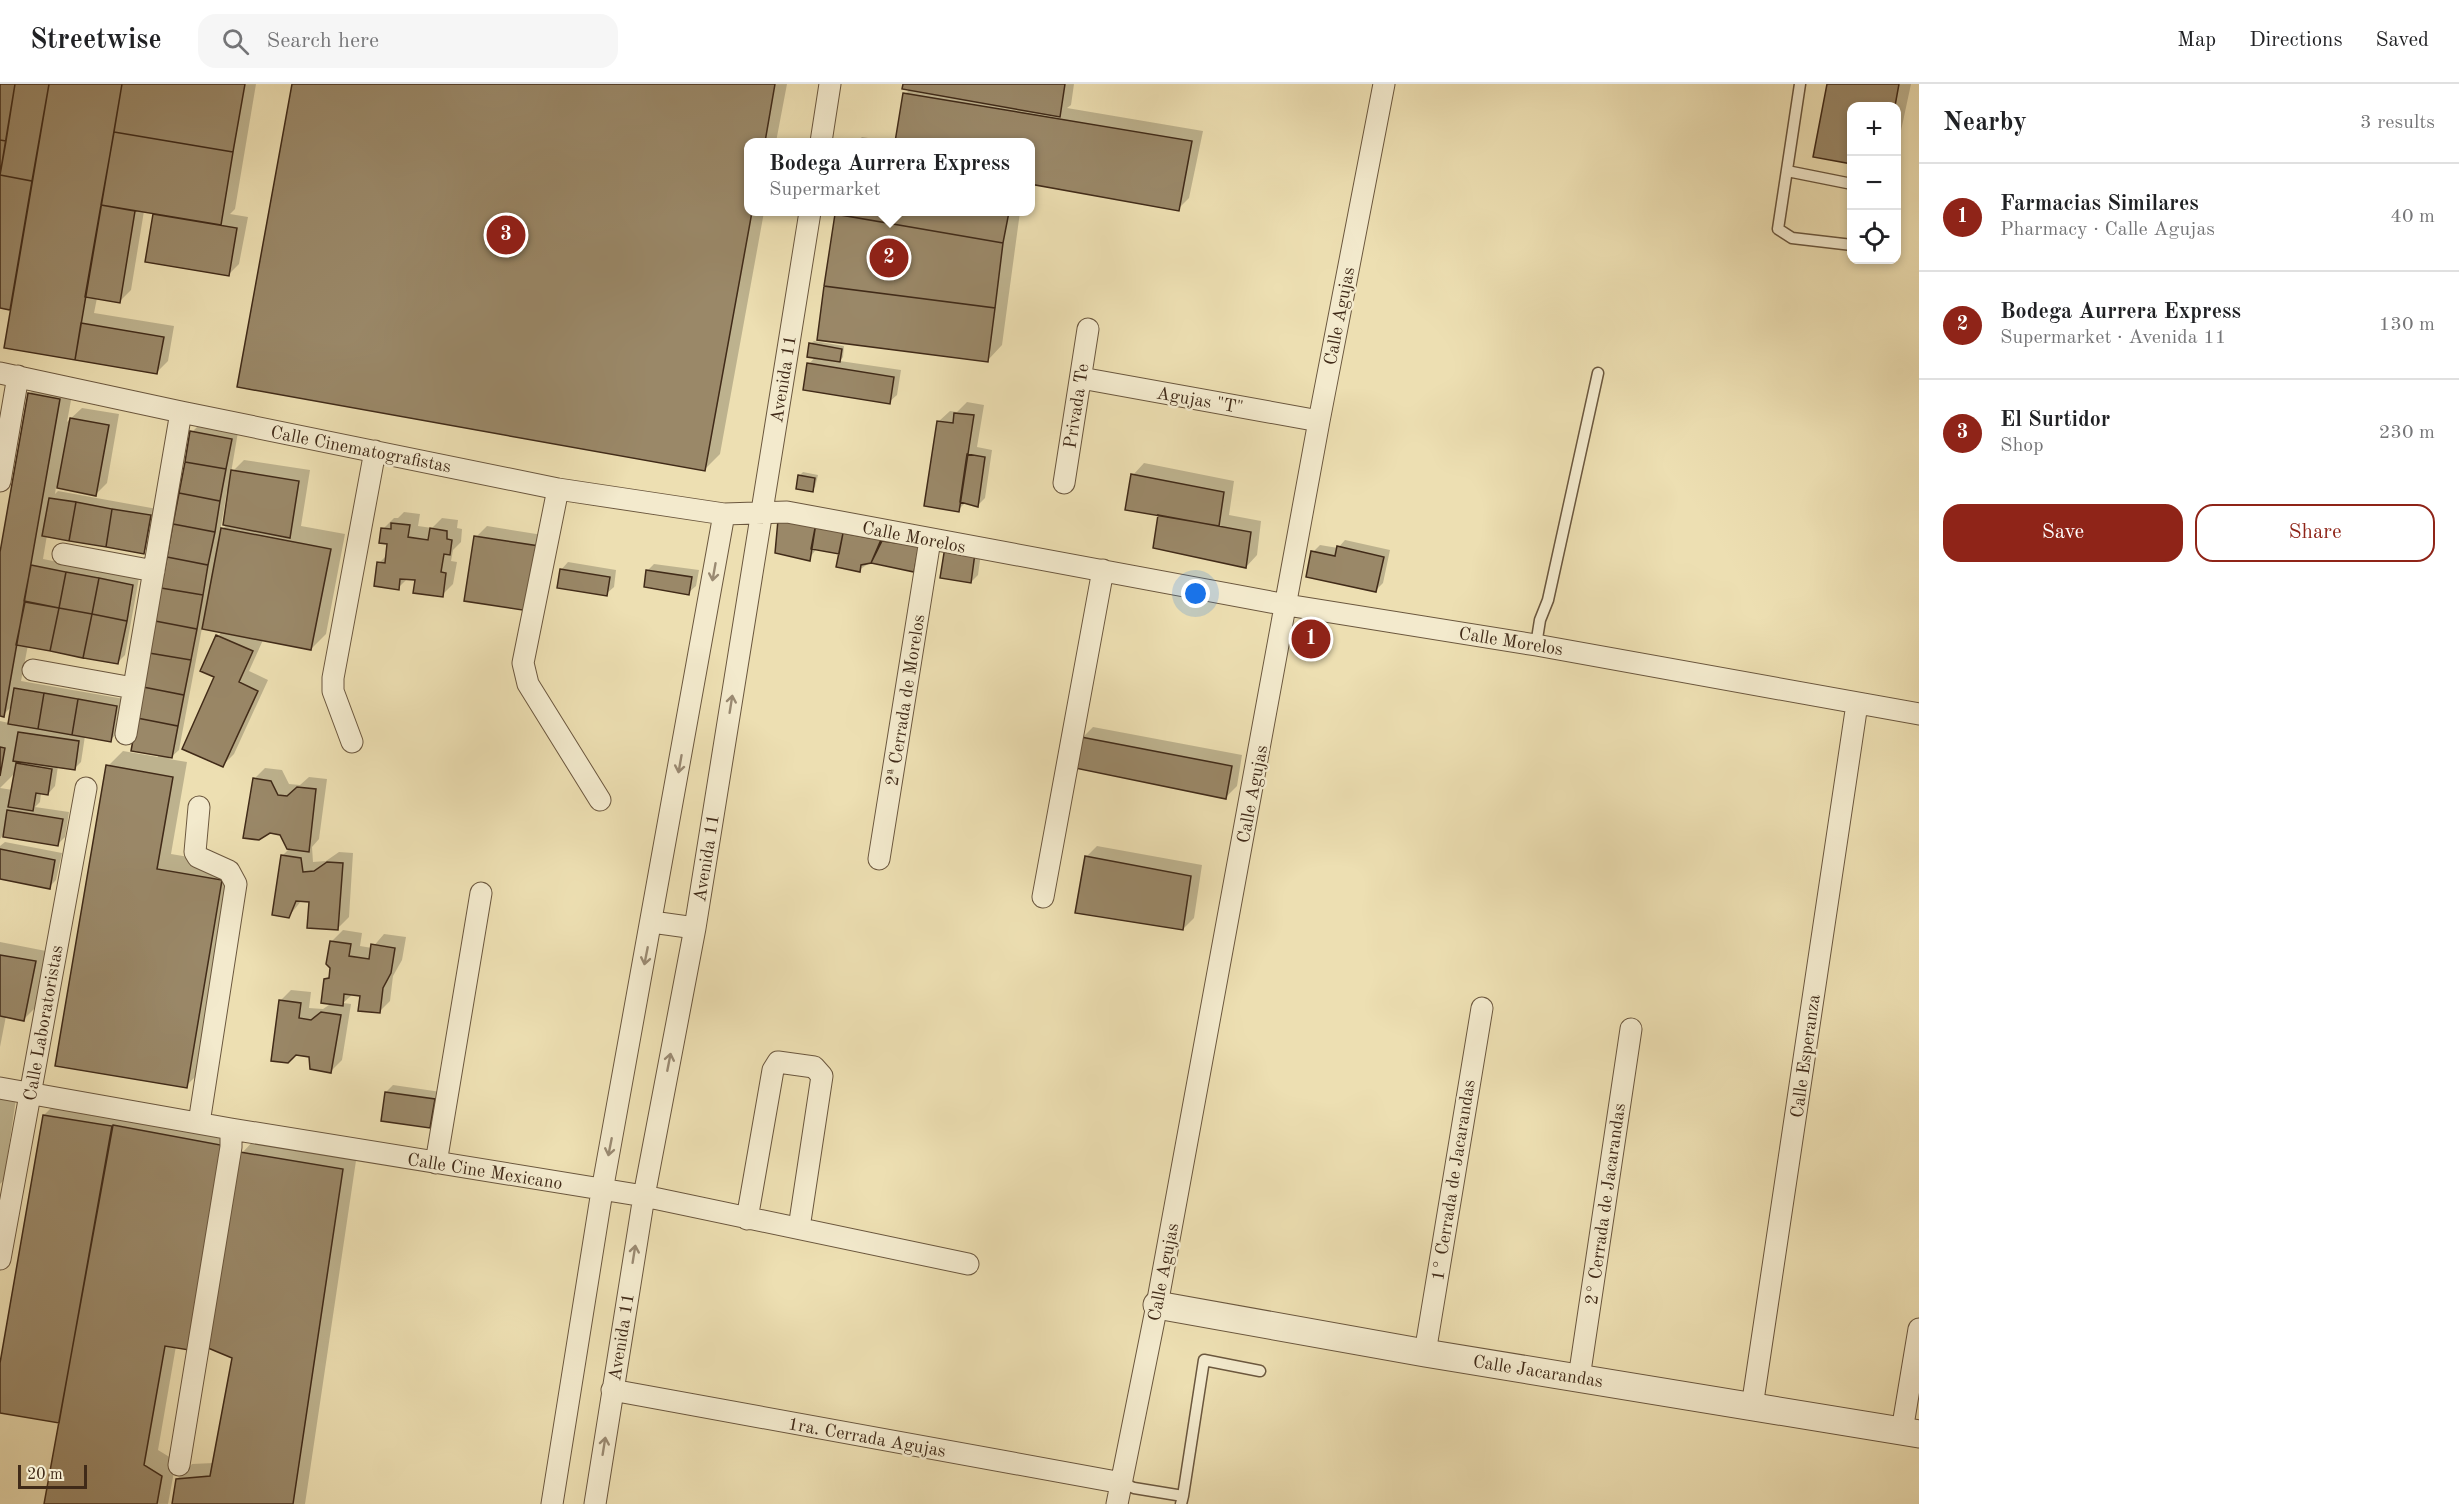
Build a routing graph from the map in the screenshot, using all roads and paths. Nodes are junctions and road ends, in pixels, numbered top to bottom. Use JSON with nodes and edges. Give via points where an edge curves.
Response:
{"nodes":[{"id":1,"x":830,"y":84,"type":"edge"},
{"id":2,"x":1384,"y":84,"type":"edge"},
{"id":3,"x":1800,"y":84,"type":"edge"},
{"id":4,"x":822,"y":138,"type":"edge"},
{"id":5,"x":1787,"y":171,"type":"junction"},
{"id":6,"x":1847,"y":183,"type":"edge"},
{"id":7,"x":809,"y":216,"type":"edge"},
{"id":8,"x":1847,"y":245,"type":"edge"},
{"id":9,"x":1088,"y":329,"type":"dead end"},
{"id":10,"x":1598,"y":373,"type":"dead end"},
{"id":11,"x":9,"y":375,"type":"edge"},
{"id":12,"x":1081,"y":378,"type":"junction"},
{"id":13,"x":181,"y":412,"type":"junction"},
{"id":14,"x":1319,"y":422,"type":"junction"},
{"id":15,"x":375,"y":451,"type":"junction"},
{"id":16,"x":0,"y":481,"type":"edge"},
{"id":17,"x":1064,"y":483,"type":"dead end"},
{"id":18,"x":558,"y":489,"type":"junction"},
{"id":19,"x":724,"y":514,"type":"junction"},
{"id":20,"x":761,"y":514,"type":"junction"},
{"id":21,"x":930,"y":540,"type":"junction"},
{"id":22,"x":63,"y":554,"type":"dead end"},
{"id":23,"x":1104,"y":570,"type":"junction"},
{"id":24,"x":154,"y":571,"type":"junction"},
{"id":25,"x":1287,"y":605,"type":"junction"},
{"id":26,"x":1536,"y":645,"type":"junction"},
{"id":27,"x":33,"y":670,"type":"dead end"},
{"id":28,"x":133,"y":688,"type":"junction"},
{"id":29,"x":1857,"y":704,"type":"junction"},
{"id":30,"x":1919,"y":714,"type":"edge"},
{"id":31,"x":126,"y":734,"type":"dead end"},
{"id":32,"x":352,"y":742,"type":"dead end"},
{"id":33,"x":86,"y":788,"type":"dead end"},
{"id":34,"x":600,"y":800,"type":"dead end"},
{"id":35,"x":199,"y":807,"type":"dead end"},
{"id":36,"x":879,"y":859,"type":"dead end"},
{"id":37,"x":481,"y":893,"type":"dead end"},
{"id":38,"x":1043,"y":897,"type":"dead end"},
{"id":39,"x":652,"y":922,"type":"junction"},
{"id":40,"x":695,"y":928,"type":"junction"},
{"id":41,"x":1482,"y":1008,"type":"dead end"},
{"id":42,"x":1631,"y":1029,"type":"dead end"},
{"id":43,"x":0,"y":1088,"type":"edge"},
{"id":44,"x":30,"y":1094,"type":"junction"},
{"id":45,"x":199,"y":1123,"type":"junction"},
{"id":46,"x":231,"y":1129,"type":"junction"},
{"id":47,"x":436,"y":1163,"type":"junction"},
{"id":48,"x":602,"y":1191,"type":"junction"},
{"id":49,"x":644,"y":1196,"type":"junction"},
{"id":50,"x":747,"y":1219,"type":"junction"},
{"id":51,"x":800,"y":1228,"type":"junction"},
{"id":52,"x":3,"y":1229,"type":"edge"},
{"id":53,"x":0,"y":1259,"type":"edge"},
{"id":54,"x":968,"y":1264,"type":"dead end"},
{"id":55,"x":1157,"y":1305,"type":"junction"},
{"id":56,"x":1919,"y":1329,"type":"edge"},
{"id":57,"x":1425,"y":1353,"type":"junction"},
{"id":58,"x":1260,"y":1371,"type":"dead end"},
{"id":59,"x":1579,"y":1378,"type":"junction"},
{"id":60,"x":612,"y":1390,"type":"junction"},
{"id":61,"x":1752,"y":1407,"type":"junction"},
{"id":62,"x":1910,"y":1433,"type":"edge"},
{"id":63,"x":179,"y":1465,"type":"dead end"},
{"id":64,"x":1122,"y":1483,"type":"junction"},
{"id":65,"x":1182,"y":1500,"type":"edge"},
{"id":66,"x":552,"y":1504,"type":"edge"},
{"id":67,"x":595,"y":1504,"type":"edge"},
{"id":68,"x":1117,"y":1504,"type":"edge"}],
"edges":[{"from":1,"to":4,"type":"street"},
{"from":2,"to":14,"type":"street","name":"Calle Agujas"},
{"from":3,"to":5,"type":"lane"},
{"from":5,"to":6,"type":"lane"},
{"from":5,"to":8,"type":"lane","via":[[1778,229],[1792,238]]},
{"from":7,"to":20,"type":"street","name":"Avenida 11"},
{"from":9,"to":12,"type":"street","name":"Privada Te"},
{"from":10,"to":26,"type":"lane"},
{"from":11,"to":13,"type":"street","name":"Calle Cinematografistas"},
{"from":11,"to":16,"type":"street"},
{"from":12,"to":14,"type":"street","name":"Agujas \"T\""},
{"from":12,"to":17,"type":"street","name":"Privada Te"},
{"from":13,"to":15,"type":"street","name":"Calle Cinematografistas"},
{"from":13,"to":24,"type":"street"},
{"from":14,"to":25,"type":"street","name":"Calle Agujas"},
{"from":15,"to":18,"type":"street","name":"Calle Cinematografistas"},
{"from":15,"to":32,"type":"street","via":[[333,678],[333,691]]},
{"from":18,"to":19,"type":"street","name":"Calle Cinematografistas"},
{"from":18,"to":34,"type":"street","via":[[524,663],[528,684]]},
{"from":19,"to":20,"type":"street","name":"Calle Morelos"},
{"from":19,"to":39,"type":"street","one_way":true},
{"from":20,"to":21,"type":"street","name":"Calle Morelos","via":[[787,512]]},
{"from":40,"to":20,"type":"street","name":"Avenida 11","one_way":true},
{"from":21,"to":23,"type":"street","name":"Calle Morelos"},
{"from":21,"to":36,"type":"street","name":"2ª Cerrada de Morelos"},
{"from":22,"to":24,"type":"street"},
{"from":23,"to":25,"type":"street","name":"Calle Morelos"},
{"from":23,"to":38,"type":"street"},
{"from":24,"to":28,"type":"street"},
{"from":25,"to":26,"type":"street","name":"Calle Morelos"},
{"from":25,"to":55,"type":"street","name":"Calle Agujas"},
{"from":26,"to":29,"type":"street","name":"Calle Morelos"},
{"from":27,"to":28,"type":"street"},
{"from":28,"to":31,"type":"street"},
{"from":29,"to":30,"type":"street","name":"Calle Morelos"},
{"from":29,"to":61,"type":"street","name":"Calle Esperanza"},
{"from":33,"to":44,"type":"street","name":"Calle Laboratoristas"},
{"from":35,"to":45,"type":"street","via":[[195,852],[229,871],[236,884]]},
{"from":37,"to":47,"type":"street"},
{"from":39,"to":40,"type":"street"},
{"from":39,"to":48,"type":"street","one_way":true},
{"from":49,"to":40,"type":"street","name":"Avenida 11","one_way":true},
{"from":41,"to":57,"type":"street","name":"1° Cerrada de Jacarandas"},
{"from":42,"to":59,"type":"street","name":"2° Cerrada de Jacarandas"},
{"from":43,"to":44,"type":"street","name":"Calle Cine Mexicano"},
{"from":44,"to":45,"type":"street","name":"Calle Cine Mexicano"},
{"from":44,"to":52,"type":"street","name":"Calle Laboratoristas"},
{"from":45,"to":46,"type":"street","name":"Calle Cine Mexicano"},
{"from":46,"to":47,"type":"street","name":"Calle Cine Mexicano"},
{"from":46,"to":63,"type":"street"},
{"from":47,"to":48,"type":"street","name":"Calle Cine Mexicano"},
{"from":48,"to":49,"type":"street","name":"Calle Cine Mexicano"},
{"from":48,"to":66,"type":"street"},
{"from":49,"to":50,"type":"street","name":"Calle Cine Mexicano"},
{"from":60,"to":49,"type":"street","name":"Avenida 11","one_way":true},
{"from":50,"to":51,"type":"street","name":"Calle Cine Mexicano"},
{"from":50,"to":51,"type":"street","via":[[773,1070],[778,1062],[814,1067],[822,1076]]},
{"from":51,"to":54,"type":"street","name":"Calle Cine Mexicano"},
{"from":52,"to":53,"type":"street","name":"Calle Laboratoristas"},
{"from":55,"to":57,"type":"street","name":"Calle Jacarandas"},
{"from":55,"to":64,"type":"street","name":"Calle Agujas"},
{"from":56,"to":62,"type":"street"},
{"from":57,"to":59,"type":"street","name":"Calle Jacarandas"},
{"from":58,"to":65,"type":"lane","via":[[1204,1360]]},
{"from":59,"to":61,"type":"street","name":"Calle Jacarandas"},
{"from":60,"to":64,"type":"street","name":"1ra. Cerrada Agujas"},
{"from":67,"to":60,"type":"street","name":"Avenida 11","one_way":true},
{"from":61,"to":62,"type":"street","name":"Calle Jacarandas"},
{"from":64,"to":65,"type":"lane"},
{"from":64,"to":68,"type":"street","name":"Calle Agujas"}]}
